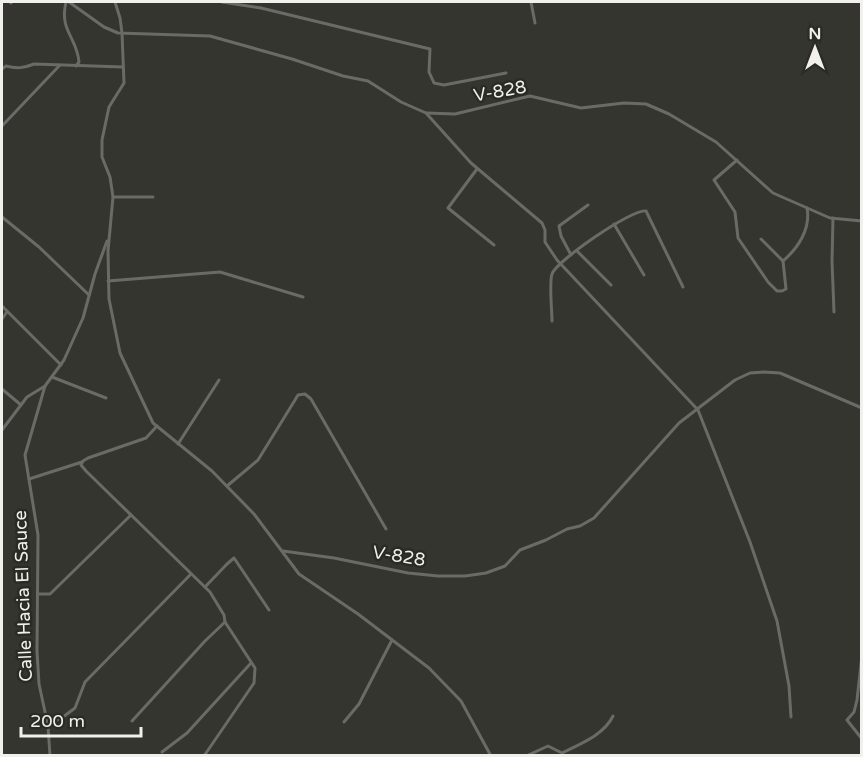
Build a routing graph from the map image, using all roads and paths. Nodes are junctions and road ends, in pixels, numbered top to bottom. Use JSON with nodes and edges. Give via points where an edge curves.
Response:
{"nodes":[{"id":1,"x":67,"y":2,"type":"edge"},
{"id":2,"x":115,"y":2,"type":"edge"},
{"id":3,"x":222,"y":2,"type":"edge"},
{"id":4,"x":531,"y":2,"type":"edge"},
{"id":5,"x":535,"y":23,"type":"dead end"},
{"id":6,"x":122,"y":33,"type":"junction"},
{"id":7,"x":60,"y":65,"type":"junction"},
{"id":8,"x":76,"y":66,"type":"junction"},
{"id":9,"x":123,"y":67,"type":"junction"},
{"id":10,"x":2,"y":69,"type":"edge"},
{"id":11,"x":506,"y":73,"type":"dead end"},
{"id":12,"x":426,"y":112,"type":"junction"},
{"id":13,"x":2,"y":126,"type":"edge"},
{"id":14,"x":737,"y":160,"type":"junction"},
{"id":15,"x":477,"y":169,"type":"junction"},
{"id":16,"x":113,"y":197,"type":"junction"},
{"id":17,"x":153,"y":197,"type":"dead end"},
{"id":18,"x":588,"y":205,"type":"dead end"},
{"id":19,"x":807,"y":208,"type":"junction"},
{"id":20,"x":2,"y":217,"type":"edge"},
{"id":21,"x":833,"y":218,"type":"junction"},
{"id":22,"x":861,"y":221,"type":"edge"},
{"id":23,"x":614,"y":224,"type":"junction"},
{"id":24,"x":109,"y":236,"type":"junction"},
{"id":25,"x":760,"y":239,"type":"dead end"},
{"id":26,"x":494,"y":245,"type":"dead end"},
{"id":27,"x":578,"y":251,"type":"junction"},
{"id":28,"x":571,"y":255,"type":"junction"},
{"id":29,"x":783,"y":261,"type":"junction"},
{"id":30,"x":559,"y":262,"type":"junction"},
{"id":31,"x":644,"y":275,"type":"dead end"},
{"id":32,"x":108,"y":281,"type":"junction"},
{"id":33,"x":611,"y":285,"type":"dead end"},
{"id":34,"x":682,"y":287,"type":"dead end"},
{"id":35,"x":89,"y":295,"type":"junction"},
{"id":36,"x":303,"y":297,"type":"dead end"},
{"id":37,"x":2,"y":306,"type":"edge"},
{"id":38,"x":7,"y":312,"type":"junction"},
{"id":39,"x":834,"y":312,"type":"dead end"},
{"id":40,"x":2,"y":319,"type":"edge"},
{"id":41,"x":552,"y":321,"type":"dead end"},
{"id":42,"x":61,"y":365,"type":"junction"},
{"id":43,"x":52,"y":377,"type":"junction"},
{"id":44,"x":219,"y":380,"type":"dead end"},
{"id":45,"x":45,"y":386,"type":"junction"},
{"id":46,"x":2,"y":389,"type":"edge"},
{"id":47,"x":106,"y":398,"type":"dead end"},
{"id":48,"x":21,"y":405,"type":"junction"},
{"id":49,"x":697,"y":408,"type":"junction"},
{"id":50,"x":861,"y":408,"type":"edge"},
{"id":51,"x":157,"y":426,"type":"junction"},
{"id":52,"x":2,"y":430,"type":"edge"},
{"id":53,"x":178,"y":444,"type":"junction"},
{"id":54,"x":83,"y":461,"type":"junction"},
{"id":55,"x":29,"y":479,"type":"junction"},
{"id":56,"x":227,"y":486,"type":"junction"},
{"id":57,"x":131,"y":515,"type":"junction"},
{"id":58,"x":386,"y":529,"type":"dead end"},
{"id":59,"x":283,"y":551,"type":"junction"},
{"id":60,"x":191,"y":573,"type":"junction"},
{"id":61,"x":205,"y":587,"type":"junction"},
{"id":62,"x":39,"y":594,"type":"junction"},
{"id":63,"x":269,"y":610,"type":"dead end"},
{"id":64,"x":225,"y":622,"type":"junction"},
{"id":65,"x":392,"y":640,"type":"junction"},
{"id":66,"x":861,"y":654,"type":"edge"},
{"id":67,"x":252,"y":663,"type":"junction"},
{"id":68,"x":613,"y":716,"type":"dead end"},
{"id":69,"x":791,"y":717,"type":"dead end"},
{"id":70,"x":132,"y":721,"type":"dead end"},
{"id":71,"x":344,"y":722,"type":"dead end"},
{"id":72,"x":47,"y":725,"type":"junction"},
{"id":73,"x":861,"y":739,"type":"edge"},
{"id":74,"x":162,"y":752,"type":"dead end"},
{"id":75,"x":50,"y":755,"type":"edge"},
{"id":76,"x":204,"y":756,"type":"edge"},
{"id":77,"x":491,"y":756,"type":"edge"},
{"id":78,"x":526,"y":756,"type":"edge"}],
"edges":[{"from":1,"to":6,"type":"street","via":[[104,27]]},
{"from":1,"to":8,"type":"street","via":[[63,15],[78,53]]},
{"from":2,"to":6,"type":"street"},
{"from":3,"to":11,"type":"street","via":[[430,49],[429,72],[434,83],[444,85]]},
{"from":4,"to":5,"type":"street"},
{"from":6,"to":9,"type":"street"},
{"from":6,"to":12,"type":"street","name":"V-828","via":[[210,36],[368,81]]},
{"from":7,"to":8,"type":"street"},
{"from":7,"to":10,"type":"street"},
{"from":7,"to":13,"type":"street"},
{"from":8,"to":9,"type":"street"},
{"from":9,"to":16,"type":"street","via":[[123,83],[109,107],[102,140],[102,157]]},
{"from":12,"to":14,"type":"street","name":"V-828","via":[[455,114],[530,96],[581,108],[646,104],[716,142]]},
{"from":12,"to":15,"type":"street"},
{"from":14,"to":19,"type":"street","name":"V-828","via":[[773,193]]},
{"from":14,"to":29,"type":"street","via":[[714,180],[735,212],[738,238],[777,291],[786,289]]},
{"from":15,"to":26,"type":"street","via":[[448,208]]},
{"from":15,"to":30,"type":"street","via":[[543,222],[544,242]]},
{"from":16,"to":17,"type":"street"},
{"from":16,"to":24,"type":"street"},
{"from":18,"to":28,"type":"street","via":[[559,226]]},
{"from":19,"to":21,"type":"street","name":"V-828"},
{"from":19,"to":29,"type":"street","via":[[808,220],[801,241]]},
{"from":20,"to":35,"type":"street"},
{"from":21,"to":22,"type":"street","name":"V-828"},
{"from":21,"to":39,"type":"street"},
{"from":23,"to":27,"type":"street"},
{"from":23,"to":31,"type":"street"},
{"from":23,"to":34,"type":"street","via":[[646,211]]},
{"from":24,"to":32,"type":"street"},
{"from":24,"to":35,"type":"street","name":"Calle Hacia El Sauce"},
{"from":25,"to":29,"type":"street"},
{"from":27,"to":28,"type":"street"},
{"from":27,"to":33,"type":"street"},
{"from":28,"to":30,"type":"street"},
{"from":30,"to":41,"type":"street","via":[[552,274]]},
{"from":30,"to":49,"type":"street"},
{"from":32,"to":36,"type":"street","via":[[220,272]]},
{"from":32,"to":51,"type":"street","via":[[120,353]]},
{"from":35,"to":42,"type":"street","name":"Calle Hacia El Sauce"},
{"from":37,"to":38,"type":"street"},
{"from":38,"to":40,"type":"street"},
{"from":38,"to":42,"type":"street"},
{"from":42,"to":43,"type":"street","name":"Calle Hacia El Sauce"},
{"from":43,"to":45,"type":"street","name":"Calle Hacia El Sauce"},
{"from":43,"to":47,"type":"street"},
{"from":44,"to":53,"type":"street"},
{"from":45,"to":48,"type":"street"},
{"from":45,"to":55,"type":"street","name":"Calle Hacia El Sauce","via":[[25,455]]},
{"from":46,"to":48,"type":"street"},
{"from":48,"to":52,"type":"street"},
{"from":49,"to":50,"type":"street","name":"V-828","via":[[735,380],[764,372],[797,379]]},
{"from":49,"to":59,"type":"street","name":"V-828","via":[[657,446],[594,518],[520,550],[505,566],[486,573],[438,576]]},
{"from":49,"to":69,"type":"street","via":[[777,621]]},
{"from":51,"to":53,"type":"street"},
{"from":51,"to":54,"type":"street","via":[[146,438]]},
{"from":53,"to":56,"type":"street"},
{"from":54,"to":55,"type":"street"},
{"from":54,"to":57,"type":"street","via":[[81,465],[86,471]]},
{"from":55,"to":62,"type":"street","name":"Calle Hacia El Sauce","via":[[38,535]]},
{"from":56,"to":58,"type":"street","via":[[258,460],[298,395],[305,394]]},
{"from":56,"to":59,"type":"street"},
{"from":57,"to":60,"type":"street"},
{"from":57,"to":62,"type":"street","via":[[50,594]]},
{"from":59,"to":65,"type":"street","via":[[298,574]]},
{"from":60,"to":61,"type":"street"},
{"from":60,"to":72,"type":"street","via":[[85,682],[75,708]]},
{"from":61,"to":63,"type":"street","via":[[234,558]]},
{"from":61,"to":64,"type":"street"},
{"from":62,"to":72,"type":"street","name":"Calle Hacia El Sauce","via":[[39,684]]},
{"from":64,"to":67,"type":"street"},
{"from":64,"to":70,"type":"street"},
{"from":65,"to":71,"type":"street","via":[[359,704]]},
{"from":65,"to":77,"type":"street","via":[[429,668],[461,701]]},
{"from":66,"to":73,"type":"street","via":[[857,700],[847,720]]},
{"from":67,"to":74,"type":"street","via":[[187,733]]},
{"from":67,"to":76,"type":"street","via":[[254,683]]},
{"from":68,"to":78,"type":"street","via":[[595,736],[562,753],[548,746]]},
{"from":72,"to":75,"type":"street","name":"Calle Hacia El Sauce"}]}
